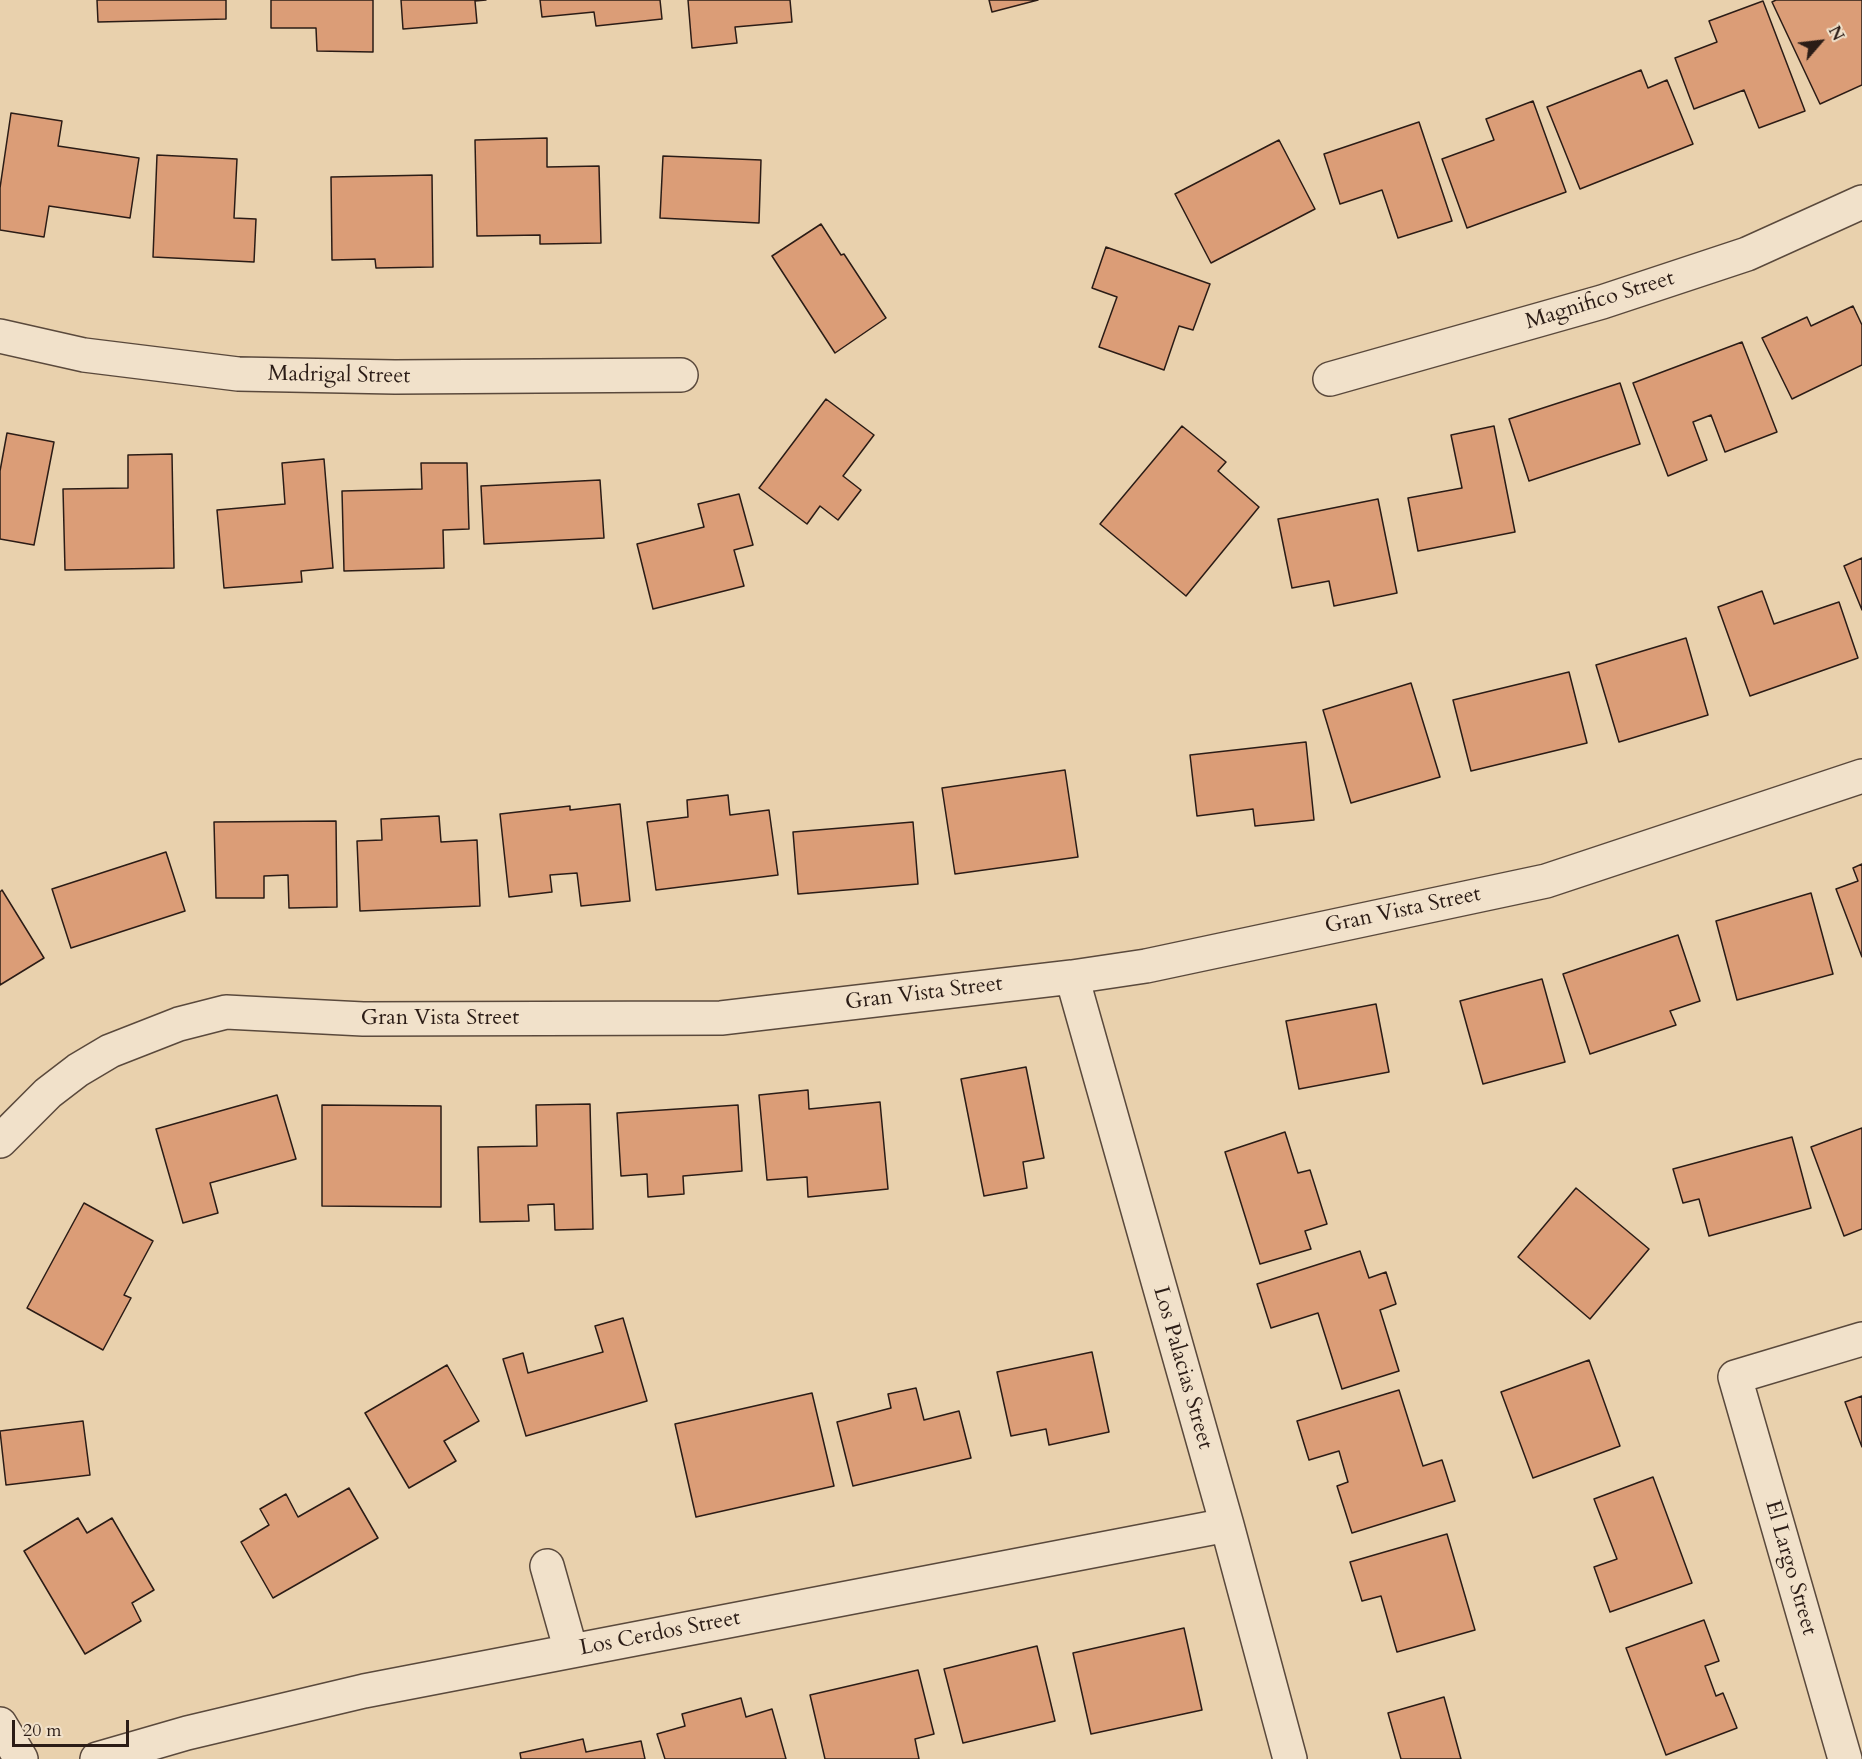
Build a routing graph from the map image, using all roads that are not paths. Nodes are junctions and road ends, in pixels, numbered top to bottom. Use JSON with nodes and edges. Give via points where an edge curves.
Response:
{"nodes":[{"id":1,"x":1862,"y":202,"type":"edge"},
{"id":2,"x":0,"y":336,"type":"edge"},
{"id":3,"x":681,"y":375,"type":"dead end"},
{"id":4,"x":1330,"y":379,"type":"dead end"},
{"id":5,"x":1862,"y":776,"type":"edge"},
{"id":6,"x":1072,"y":977,"type":"junction"},
{"id":7,"x":0,"y":1141,"type":"edge"},
{"id":8,"x":1862,"y":1339,"type":"edge"},
{"id":9,"x":1227,"y":1525,"type":"junction"},
{"id":10,"x":547,"y":1566,"type":"dead end"},
{"id":11,"x":571,"y":1651,"type":"junction"},
{"id":12,"x":0,"y":1724,"type":"edge"},
{"id":13,"x":21,"y":1759,"type":"edge"},
{"id":14,"x":97,"y":1759,"type":"edge"},
{"id":15,"x":1290,"y":1759,"type":"edge"},
{"id":16,"x":1845,"y":1759,"type":"edge"}],
"edges":[{"from":1,"to":4,"type":"street","name":"Magnifico Street","via":[[1747,254],[1613,299]]},
{"from":2,"to":3,"type":"street","name":"Madrigal Street","via":[[84,355],[238,374]]},
{"from":5,"to":6,"type":"street","name":"Gran Vista Street","via":[[1546,881],[1146,966]]},
{"from":6,"to":7,"type":"street","name":"Gran Vista Street","via":[[721,1018],[363,1019],[226,1012],[179,1024],[110,1051],[48,1093]]},
{"from":6,"to":9,"type":"street","name":"Los Palacias Street"},
{"from":8,"to":16,"type":"street","name":"El Largo Street","via":[[1735,1377]]},
{"from":9,"to":11,"type":"street","name":"Los Cerdos Street"},
{"from":9,"to":15,"type":"street","name":"Los Palacias Street"},
{"from":10,"to":11,"type":"street"},
{"from":11,"to":14,"type":"street","name":"Los Cerdos Street","via":[[364,1691]]},
{"from":12,"to":13,"type":"street"}]}
